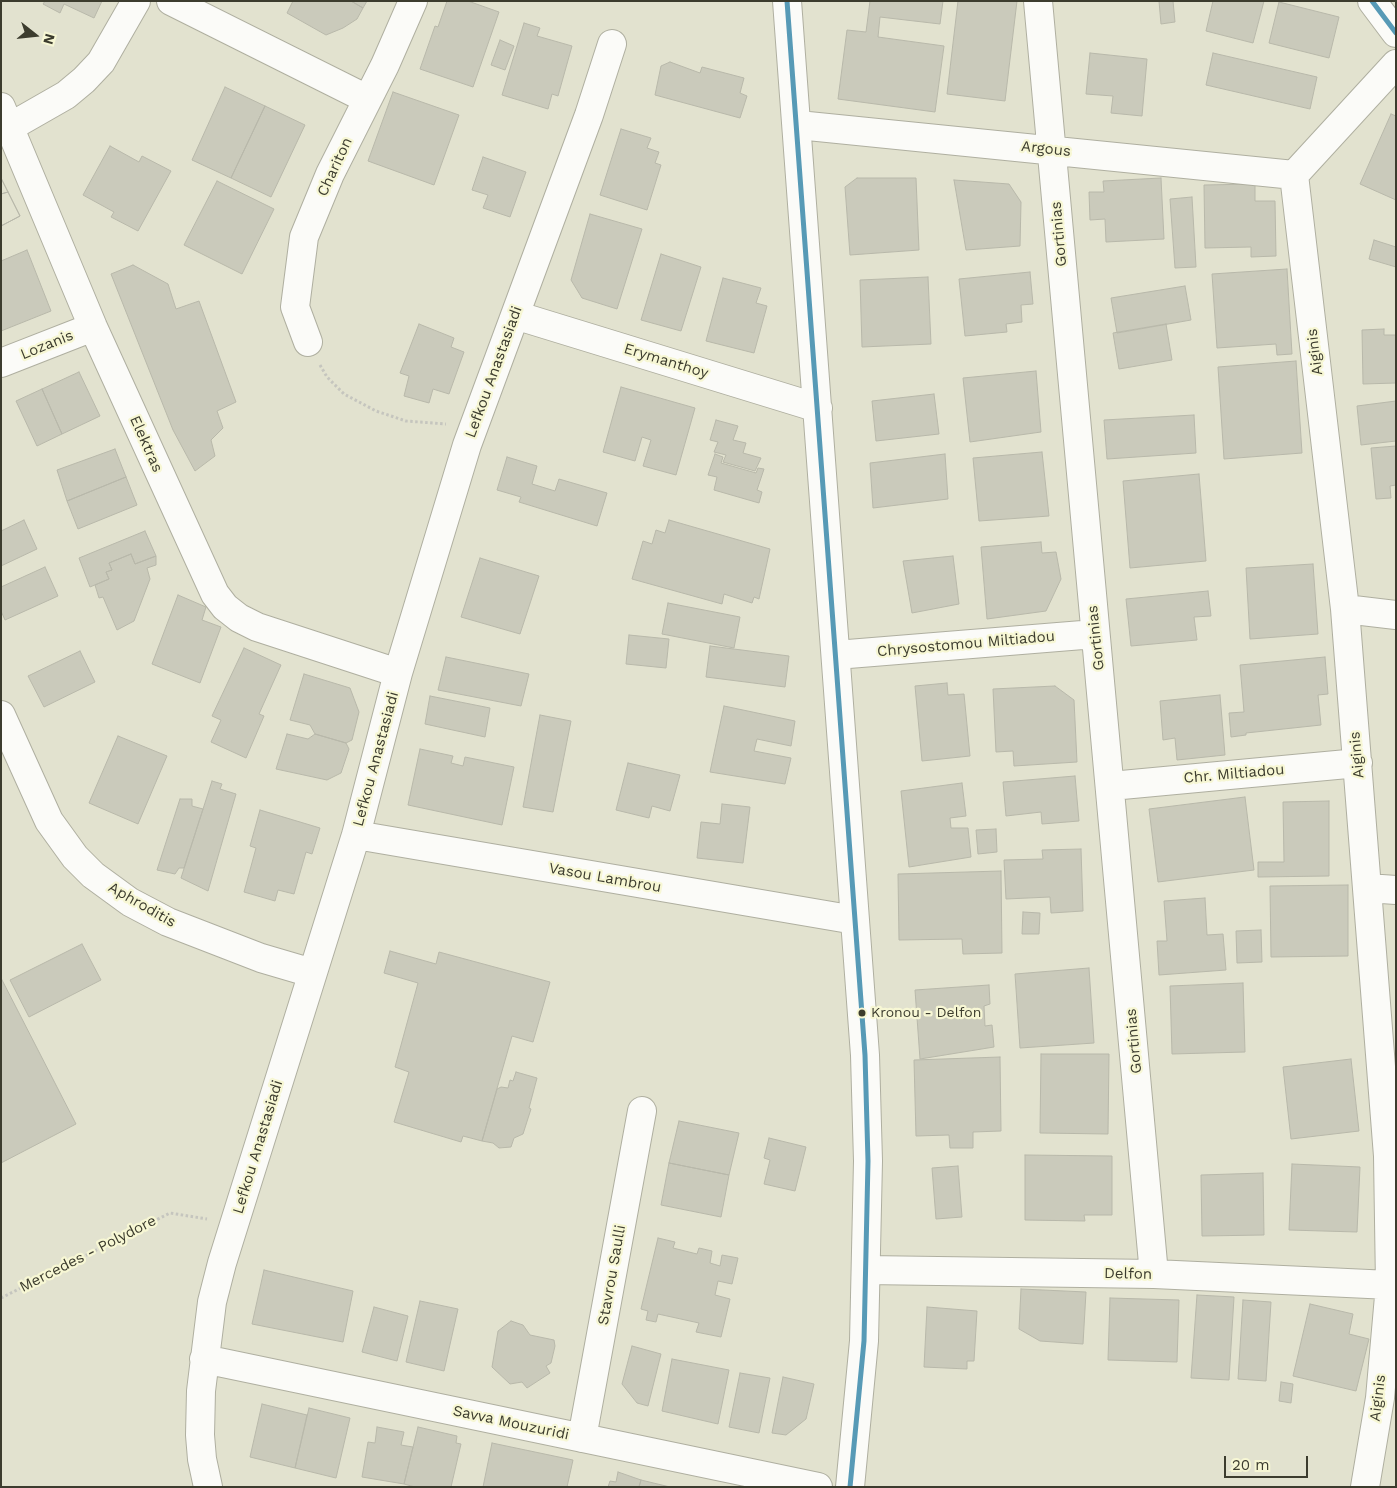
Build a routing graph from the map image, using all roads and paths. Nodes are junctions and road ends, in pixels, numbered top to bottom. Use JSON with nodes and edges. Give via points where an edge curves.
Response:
{"nodes":[{"id":1,"x":136,"y":1,"type":"edge"},
{"id":2,"x":171,"y":1,"type":"edge"},
{"id":3,"x":413,"y":1,"type":"edge"},
{"id":4,"x":787,"y":1,"type":"edge"},
{"id":5,"x":1038,"y":1,"type":"edge"},
{"id":6,"x":1372,"y":1,"type":"edge"},
{"id":7,"x":1396,"y":33,"type":"edge"},
{"id":8,"x":612,"y":44,"type":"dead end"},
{"id":9,"x":1396,"y":64,"type":"edge"},
{"id":10,"x":367,"y":100,"type":"junction"},
{"id":11,"x":6,"y":117,"type":"edge"},
{"id":12,"x":798,"y":125,"type":"junction"},
{"id":13,"x":1052,"y":149,"type":"junction"},
{"id":14,"x":1294,"y":175,"type":"junction"},
{"id":15,"x":515,"y":315,"type":"junction"},
{"id":16,"x":93,"y":327,"type":"junction"},
{"id":17,"x":308,"y":342,"type":"joint"},
{"id":18,"x":1,"y":363,"type":"edge"},
{"id":19,"x":818,"y":408,"type":"junction"},
{"id":20,"x":474,"y":423,"type":"junction"},
{"id":21,"x":1345,"y":609,"type":"junction"},
{"id":22,"x":1396,"y":615,"type":"edge"},
{"id":23,"x":1095,"y":634,"type":"junction"},
{"id":24,"x":836,"y":655,"type":"junction"},
{"id":25,"x":398,"y":673,"type":"junction"},
{"id":26,"x":1,"y":715,"type":"edge"},
{"id":27,"x":1358,"y":763,"type":"junction"},
{"id":28,"x":1111,"y":786,"type":"junction"},
{"id":29,"x":356,"y":835,"type":"junction"},
{"id":30,"x":1367,"y":888,"type":"junction"},
{"id":31,"x":1396,"y":890,"type":"edge"},
{"id":32,"x":855,"y":920,"type":"junction"},
{"id":33,"x":312,"y":974,"type":"junction"},
{"id":34,"x":642,"y":1111,"type":"dead end"},
{"id":35,"x":1392,"y":1157,"type":"edge"},
{"id":36,"x":234,"y":1224,"type":"junction"},
{"id":37,"x":866,"y":1270,"type":"junction"},
{"id":38,"x":1154,"y":1274,"type":"junction"},
{"id":39,"x":1390,"y":1285,"type":"junction"},
{"id":40,"x":1,"y":1298,"type":"edge"},
{"id":41,"x":204,"y":1359,"type":"junction"},
{"id":42,"x":1388,"y":1400,"type":"edge"},
{"id":43,"x":582,"y":1438,"type":"junction"},
{"id":44,"x":208,"y":1487,"type":"edge"},
{"id":45,"x":818,"y":1487,"type":"edge"},
{"id":46,"x":850,"y":1487,"type":"edge"},
{"id":47,"x":1365,"y":1487,"type":"edge"}],
"edges":[{"from":1,"to":11,"type":"street","via":[[101,62],[84,80],[66,95]]},
{"from":2,"to":10,"type":"street"},
{"from":3,"to":10,"type":"street","name":"Chariton"},
{"from":4,"to":12,"type":"street"},
{"from":5,"to":13,"type":"street","name":"Gortinias"},
{"from":6,"to":7,"type":"street"},
{"from":8,"to":15,"type":"street","name":"Lefkou Anastasiadi"},
{"from":9,"to":14,"type":"street"},
{"from":10,"to":17,"type":"street","name":"Chariton","via":[[330,174],[304,238],[295,307]]},
{"from":11,"to":16,"type":"street","name":"Elektras"},
{"from":12,"to":13,"type":"street","name":"Argous"},
{"from":12,"to":19,"type":"street"},
{"from":13,"to":14,"type":"street","name":"Argous"},
{"from":13,"to":23,"type":"street","name":"Gortinias"},
{"from":14,"to":21,"type":"street","name":"Aiginis"},
{"from":15,"to":19,"type":"street","name":"Erymanthoy"},
{"from":15,"to":20,"type":"street","name":"Lefkou Anastasiadi"},
{"from":16,"to":18,"type":"street","name":"Lozanis"},
{"from":16,"to":25,"type":"street","name":"Elektras","via":[[205,575],[225,607],[257,627]]},
{"from":17,"to":20,"type":"path","via":[[327,377],[344,394],[376,411],[406,421]]},
{"from":19,"to":24,"type":"street"},
{"from":20,"to":25,"type":"street","name":"Lefkou Anastasiadi"},
{"from":21,"to":22,"type":"street"},
{"from":21,"to":27,"type":"street","name":"Aiginis"},
{"from":23,"to":24,"type":"street","name":"Chrysostomou Miltiadou"},
{"from":23,"to":28,"type":"street","name":"Gortinias"},
{"from":24,"to":32,"type":"street"},
{"from":25,"to":29,"type":"street","name":"Lefkou Anastasiadi"},
{"from":26,"to":33,"type":"street","name":"Aphroditis","via":[[49,820],[93,875],[130,902],[168,922]]},
{"from":27,"to":28,"type":"street","name":"Chr. Miltiadou"},
{"from":27,"to":30,"type":"street","name":"Aiginis"},
{"from":28,"to":38,"type":"street","name":"Gortinias"},
{"from":29,"to":32,"type":"street","name":"Vasou Lambrou"},
{"from":29,"to":33,"type":"street","name":"Lefkou Anastasiadi"},
{"from":30,"to":31,"type":"street"},
{"from":30,"to":35,"type":"street","name":"Aiginis"},
{"from":32,"to":37,"type":"street","via":[[866,1054]]},
{"from":33,"to":36,"type":"street","name":"Lefkou Anastasiadi"},
{"from":34,"to":43,"type":"street","name":"Stavrou Saulli"},
{"from":35,"to":39,"type":"street","name":"Aiginis"},
{"from":36,"to":40,"type":"path","name":"Mercedes - Polydore","via":[[170,1213]]},
{"from":36,"to":41,"type":"street","name":"Lefkou Anastasiadi","via":[[212,1302]]},
{"from":37,"to":38,"type":"street","name":"Delfon"},
{"from":37,"to":46,"type":"street","via":[[864,1341]]},
{"from":38,"to":39,"type":"street","name":"Delfon"},
{"from":39,"to":42,"type":"street","name":"Aiginis"},
{"from":41,"to":43,"type":"street","name":"Savva Mouzuridi"},
{"from":41,"to":44,"type":"street","name":"Lefkou Anastasiadi","via":[[200,1435]]},
{"from":42,"to":47,"type":"street","name":"Aiginis"},
{"from":43,"to":45,"type":"street","name":"Savva Mouzuridi"}]}
